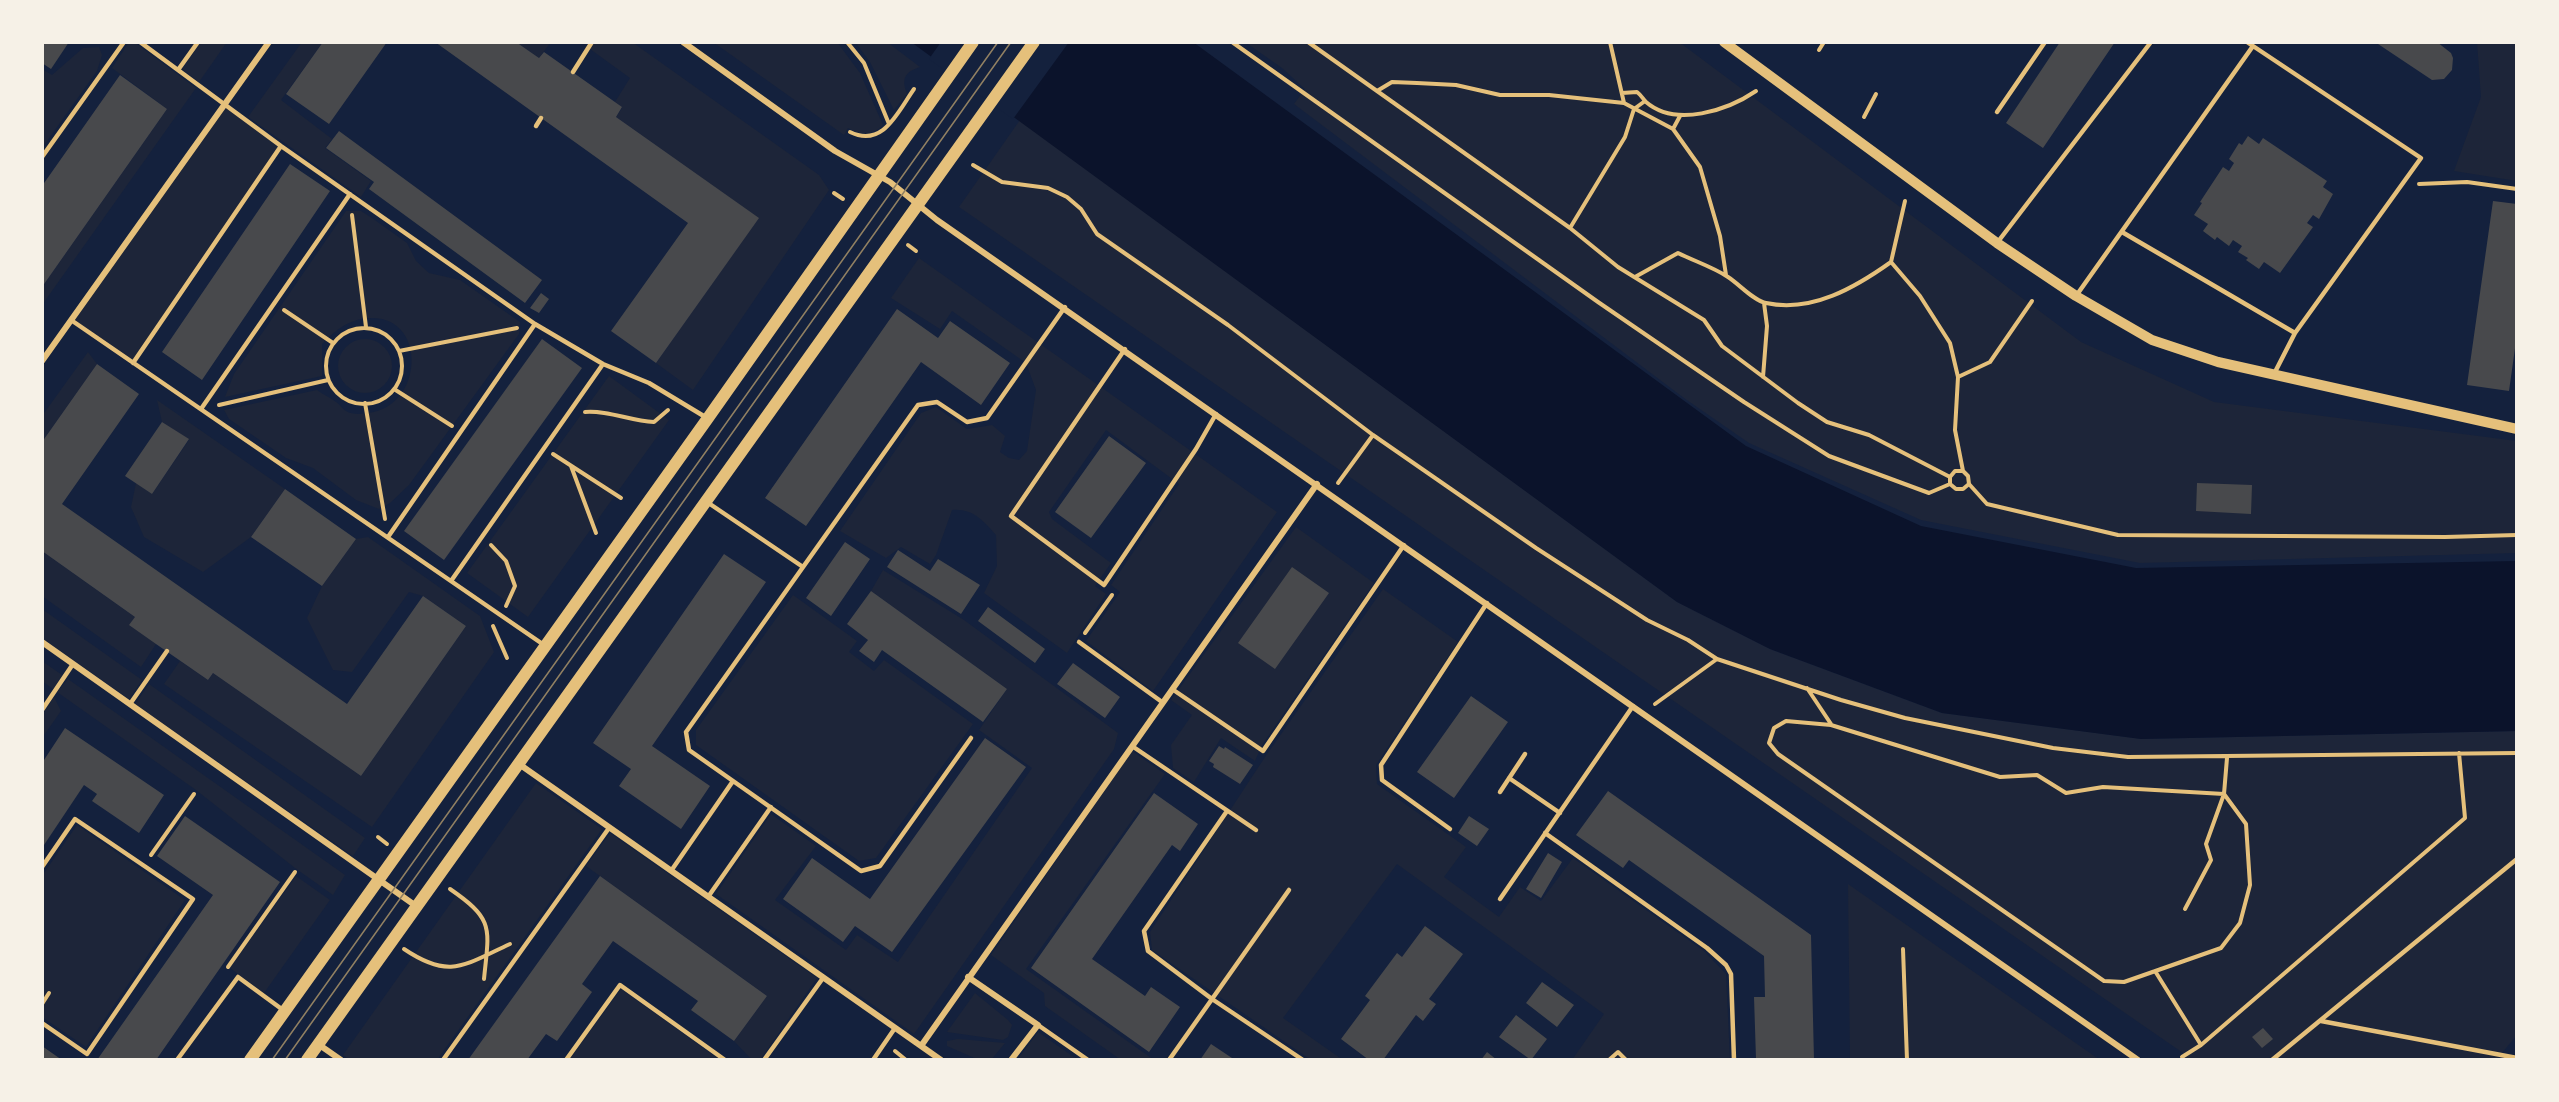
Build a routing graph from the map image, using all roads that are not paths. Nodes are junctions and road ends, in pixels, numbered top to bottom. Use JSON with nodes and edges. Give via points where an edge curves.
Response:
{"nodes":[{"id":1,"x":124,"y":42,"type":"edge"},
{"id":2,"x":140,"y":42,"type":"edge"},
{"id":3,"x":198,"y":42,"type":"edge"},
{"id":4,"x":269,"y":42,"type":"edge"},
{"id":5,"x":592,"y":42,"type":"edge"},
{"id":6,"x":683,"y":42,"type":"edge"},
{"id":7,"x":973,"y":42,"type":"edge"},
{"id":8,"x":1034,"y":42,"type":"edge"},
{"id":9,"x":1724,"y":42,"type":"edge"},
{"id":10,"x":2045,"y":42,"type":"edge"},
{"id":11,"x":2151,"y":42,"type":"edge"},
{"id":12,"x":2247,"y":42,"type":"edge"},
{"id":13,"x":2253,"y":46,"type":"junction"},
{"id":14,"x":178,"y":70,"type":"junction"},
{"id":15,"x":573,"y":72,"type":"dead end"},
{"id":16,"x":224,"y":105,"type":"junction"},
{"id":17,"x":1997,"y":112,"type":"dead end"},
{"id":18,"x":541,"y":118,"type":"dead end"},
{"id":19,"x":536,"y":126,"type":"dead end"},
{"id":20,"x":281,"y":146,"type":"junction"},
{"id":21,"x":42,"y":157,"type":"edge"},
{"id":22,"x":879,"y":176,"type":"junction"},
{"id":23,"x":350,"y":194,"type":"junction"},
{"id":24,"x":918,"y":204,"type":"junction"},
{"id":25,"x":2122,"y":232,"type":"junction"},
{"id":26,"x":1997,"y":243,"type":"junction"},
{"id":27,"x":2076,"y":296,"type":"junction"},
{"id":28,"x":1065,"y":307,"type":"junction"},
{"id":29,"x":71,"y":320,"type":"junction"},
{"id":30,"x":535,"y":324,"type":"junction"},
{"id":31,"x":2295,"y":333,"type":"junction"},
{"id":32,"x":1125,"y":350,"type":"junction"},
{"id":33,"x":42,"y":361,"type":"edge"},
{"id":34,"x":133,"y":363,"type":"junction"},
{"id":35,"x":603,"y":364,"type":"junction"},
{"id":36,"x":2274,"y":374,"type":"junction"},
{"id":37,"x":201,"y":409,"type":"junction"},
{"id":38,"x":1216,"y":413,"type":"junction"},
{"id":39,"x":708,"y":418,"type":"junction"},
{"id":40,"x":2517,"y":429,"type":"edge"},
{"id":41,"x":1317,"y":484,"type":"junction"},
{"id":42,"x":705,"y":500,"type":"junction"},
{"id":43,"x":388,"y":537,"type":"junction"},
{"id":44,"x":1404,"y":545,"type":"junction"},
{"id":45,"x":803,"y":567,"type":"junction"},
{"id":46,"x":451,"y":581,"type":"junction"},
{"id":47,"x":1487,"y":603,"type":"junction"},
{"id":48,"x":42,"y":642,"type":"edge"},
{"id":49,"x":1079,"y":642,"type":"road end"},
{"id":50,"x":546,"y":646,"type":"junction"},
{"id":51,"x":167,"y":651,"type":"dead end"},
{"id":52,"x":73,"y":664,"type":"junction"},
{"id":53,"x":1171,"y":688,"type":"junction"},
{"id":54,"x":1162,"y":702,"type":"junction"},
{"id":55,"x":130,"y":704,"type":"junction"},
{"id":56,"x":1633,"y":706,"type":"junction"},
{"id":57,"x":42,"y":710,"type":"edge"},
{"id":58,"x":971,"y":738,"type":"dead end"},
{"id":59,"x":1131,"y":745,"type":"junction"},
{"id":60,"x":1525,"y":753,"type":"dead end"},
{"id":61,"x":517,"y":763,"type":"junction"},
{"id":62,"x":1509,"y":778,"type":"junction"},
{"id":63,"x":733,"y":781,"type":"junction"},
{"id":64,"x":1500,"y":792,"type":"dead end"},
{"id":65,"x":771,"y":807,"type":"junction"},
{"id":66,"x":1227,"y":811,"type":"junction"},
{"id":67,"x":1560,"y":813,"type":"junction"},
{"id":68,"x":609,"y":828,"type":"junction"},
{"id":69,"x":1450,"y":829,"type":"dead end"},
{"id":70,"x":1256,"y":830,"type":"dead end"},
{"id":71,"x":1545,"y":833,"type":"junction"},
{"id":72,"x":2517,"y":859,"type":"edge"},
{"id":73,"x":42,"y":867,"type":"edge"},
{"id":74,"x":670,"y":871,"type":"junction"},
{"id":75,"x":379,"y":879,"type":"junction"},
{"id":76,"x":1289,"y":890,"type":"dead end"},
{"id":77,"x":708,"y":897,"type":"junction"},
{"id":78,"x":1500,"y":899,"type":"dead end"},
{"id":79,"x":416,"y":906,"type":"junction"},
{"id":80,"x":968,"y":977,"type":"junction"},
{"id":81,"x":824,"y":978,"type":"junction"},
{"id":82,"x":1212,"y":999,"type":"junction"},
{"id":83,"x":285,"y":1011,"type":"junction"},
{"id":84,"x":2321,"y":1022,"type":"junction"},
{"id":85,"x":42,"y":1023,"type":"edge"},
{"id":86,"x":1038,"y":1025,"type":"junction"},
{"id":87,"x":895,"y":1028,"type":"junction"},
{"id":88,"x":318,"y":1044,"type":"junction"},
{"id":89,"x":921,"y":1046,"type":"junction"},
{"id":90,"x":2517,"y":1058,"type":"edge"},
{"id":91,"x":177,"y":1060,"type":"edge"},
{"id":92,"x":250,"y":1060,"type":"edge"},
{"id":93,"x":306,"y":1060,"type":"edge"},
{"id":94,"x":341,"y":1060,"type":"edge"},
{"id":95,"x":442,"y":1060,"type":"edge"},
{"id":96,"x":566,"y":1060,"type":"edge"},
{"id":97,"x":724,"y":1060,"type":"edge"},
{"id":98,"x":764,"y":1060,"type":"edge"},
{"id":99,"x":873,"y":1060,"type":"edge"},
{"id":100,"x":941,"y":1060,"type":"edge"},
{"id":101,"x":1011,"y":1060,"type":"edge"},
{"id":102,"x":1088,"y":1060,"type":"edge"},
{"id":103,"x":1169,"y":1060,"type":"edge"},
{"id":104,"x":1303,"y":1060,"type":"edge"},
{"id":105,"x":1734,"y":1060,"type":"edge"},
{"id":106,"x":2138,"y":1060,"type":"edge"},
{"id":107,"x":2272,"y":1060,"type":"edge"}],
"edges":[{"from":1,"to":21,"type":"lane"},
{"from":2,"to":14,"type":"lane"},
{"from":3,"to":14,"type":"lane"},
{"from":4,"to":16,"type":"street"},
{"from":5,"to":15,"type":"lane"},
{"from":6,"to":22,"type":"street","via":[[835,151]]},
{"from":7,"to":22,"type":"main road"},
{"from":8,"to":24,"type":"main road"},
{"from":9,"to":26,"type":"street"},
{"from":10,"to":17,"type":"lane"},
{"from":11,"to":26,"type":"lane"},
{"from":12,"to":13,"type":"lane"},
{"from":13,"to":25,"type":"lane"},
{"from":13,"to":31,"type":"lane","via":[[2421,158]]},
{"from":14,"to":16,"type":"lane"},
{"from":16,"to":20,"type":"lane"},
{"from":16,"to":29,"type":"street"},
{"from":18,"to":19,"type":"lane"},
{"from":20,"to":23,"type":"lane"},
{"from":20,"to":34,"type":"lane"},
{"from":22,"to":24,"type":"street"},
{"from":22,"to":39,"type":"main road"},
{"from":23,"to":30,"type":"lane"},
{"from":23,"to":37,"type":"lane"},
{"from":24,"to":28,"type":"street"},
{"from":24,"to":42,"type":"main road"},
{"from":25,"to":27,"type":"lane"},
{"from":25,"to":31,"type":"lane"},
{"from":26,"to":27,"type":"street"},
{"from":27,"to":36,"type":"street","via":[[2152,340],[2218,362]]},
{"from":28,"to":32,"type":"street"},
{"from":28,"to":45,"type":"lane","via":[[987,418],[968,422],[937,402],[918,405]]},
{"from":29,"to":33,"type":"street"},
{"from":29,"to":34,"type":"lane"},
{"from":30,"to":35,"type":"lane"},
{"from":30,"to":43,"type":"lane"},
{"from":31,"to":36,"type":"lane"},
{"from":32,"to":38,"type":"street"},
{"from":32,"to":38,"type":"lane","via":[[1011,516],[1104,585]]},
{"from":34,"to":37,"type":"lane"},
{"from":35,"to":39,"type":"lane","via":[[649,383]]},
{"from":35,"to":46,"type":"lane"},
{"from":36,"to":40,"type":"street"},
{"from":37,"to":43,"type":"lane"},
{"from":38,"to":41,"type":"street"},
{"from":39,"to":50,"type":"main road"},
{"from":41,"to":44,"type":"street"},
{"from":41,"to":53,"type":"street"},
{"from":42,"to":45,"type":"lane"},
{"from":42,"to":61,"type":"main road"},
{"from":43,"to":46,"type":"lane"},
{"from":44,"to":47,"type":"street"},
{"from":44,"to":53,"type":"lane","via":[[1263,752]]},
{"from":45,"to":63,"type":"lane","via":[[686,732],[689,750]]},
{"from":46,"to":50,"type":"lane"},
{"from":47,"to":56,"type":"street"},
{"from":47,"to":69,"type":"lane","via":[[1381,765],[1382,780]]},
{"from":48,"to":52,"type":"street"},
{"from":49,"to":54,"type":"lane"},
{"from":50,"to":75,"type":"main road"},
{"from":51,"to":55,"type":"lane"},
{"from":52,"to":55,"type":"street"},
{"from":52,"to":57,"type":"lane"},
{"from":53,"to":54,"type":"street"},
{"from":54,"to":59,"type":"street"},
{"from":55,"to":75,"type":"street"},
{"from":56,"to":67,"type":"lane"},
{"from":56,"to":106,"type":"street"},
{"from":58,"to":65,"type":"lane","via":[[880,866],[861,871]]},
{"from":59,"to":66,"type":"lane"},
{"from":59,"to":80,"type":"street"},
{"from":60,"to":62,"type":"lane"},
{"from":61,"to":68,"type":"street"},
{"from":61,"to":79,"type":"main road"},
{"from":62,"to":64,"type":"lane"},
{"from":62,"to":67,"type":"lane"},
{"from":63,"to":65,"type":"lane"},
{"from":63,"to":74,"type":"lane"},
{"from":65,"to":77,"type":"lane"},
{"from":66,"to":70,"type":"lane"},
{"from":66,"to":82,"type":"lane","via":[[1144,931],[1148,951]]},
{"from":67,"to":71,"type":"lane"},
{"from":68,"to":74,"type":"street"},
{"from":68,"to":95,"type":"lane"},
{"from":71,"to":78,"type":"lane"},
{"from":71,"to":105,"type":"lane","via":[[1726,965],[1731,975]]},
{"from":72,"to":84,"type":"lane"},
{"from":73,"to":85,"type":"lane","via":[[75,819],[193,899],[87,1054]]},
{"from":74,"to":77,"type":"street"},
{"from":75,"to":79,"type":"street"},
{"from":75,"to":83,"type":"main road"},
{"from":76,"to":82,"type":"lane"},
{"from":77,"to":81,"type":"street"},
{"from":79,"to":88,"type":"main road"},
{"from":80,"to":86,"type":"street"},
{"from":80,"to":89,"type":"street"},
{"from":81,"to":87,"type":"street"},
{"from":81,"to":98,"type":"lane"},
{"from":82,"to":103,"type":"lane"},
{"from":82,"to":104,"type":"lane"},
{"from":83,"to":91,"type":"lane","via":[[238,977]]},
{"from":83,"to":92,"type":"main road"},
{"from":84,"to":90,"type":"lane"},
{"from":84,"to":107,"type":"lane"},
{"from":86,"to":101,"type":"street"},
{"from":86,"to":102,"type":"lane"},
{"from":87,"to":89,"type":"street"},
{"from":87,"to":99,"type":"lane"},
{"from":88,"to":93,"type":"main road"},
{"from":88,"to":94,"type":"street"},
{"from":89,"to":100,"type":"street"},
{"from":96,"to":97,"type":"lane","via":[[620,985]]}]}
